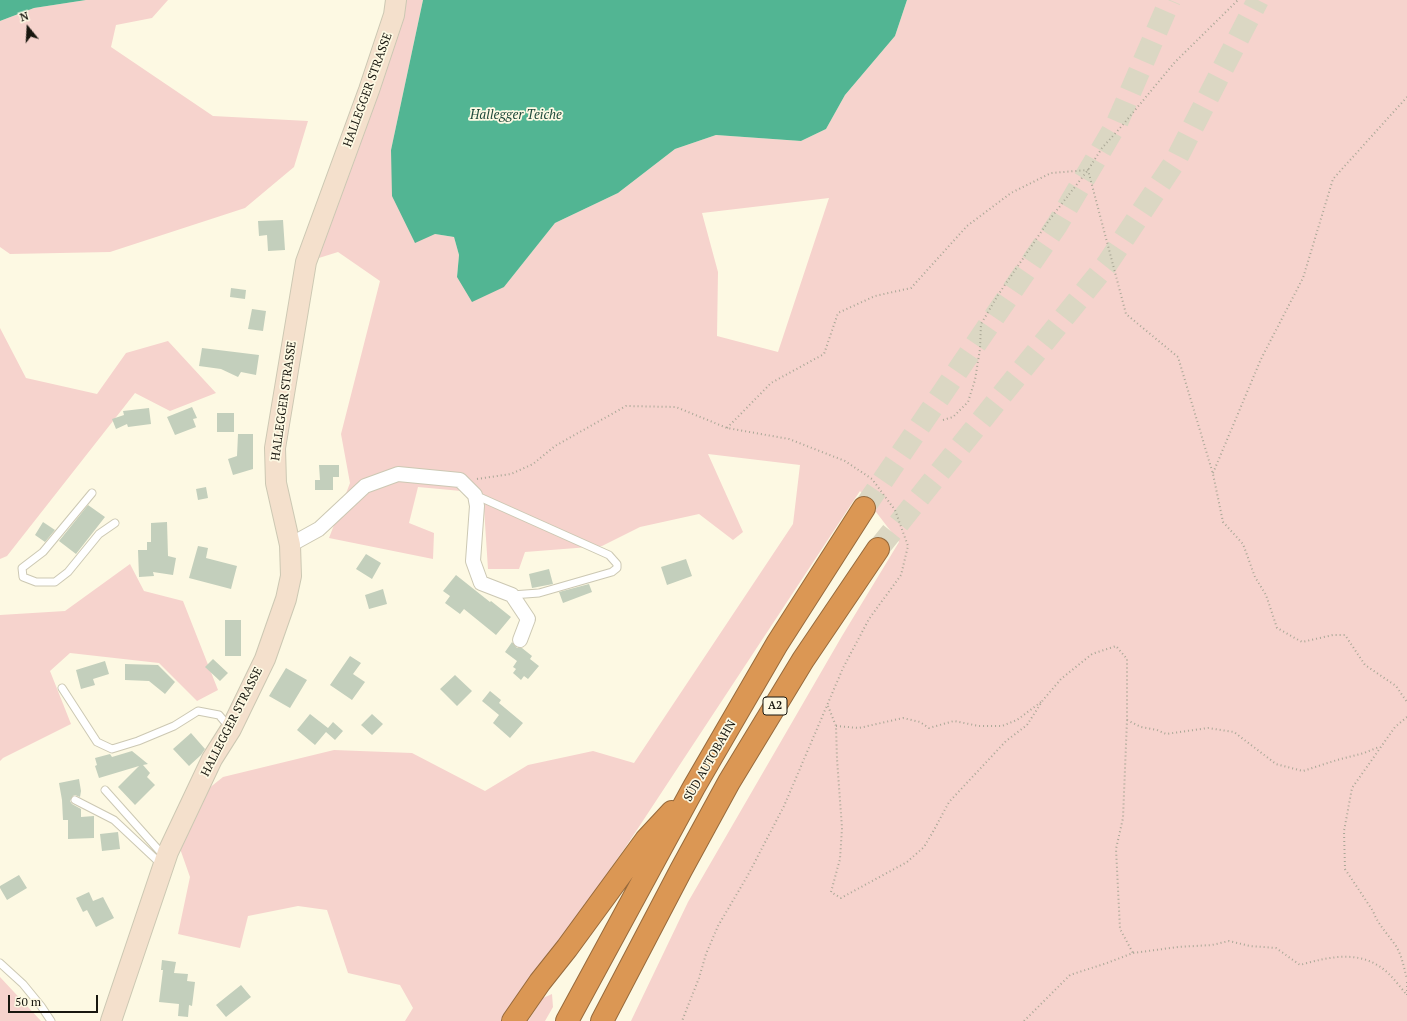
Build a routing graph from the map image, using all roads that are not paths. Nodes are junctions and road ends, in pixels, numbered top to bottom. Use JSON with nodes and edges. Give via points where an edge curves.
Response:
{"nodes":[{"id":1,"x":396,"y":0,"type":"edge"},
{"id":2,"x":92,"y":494,"type":"dead end"},
{"id":3,"x":475,"y":495,"type":"junction"},
{"id":4,"x":864,"y":508,"type":"tunnel mouth"},
{"id":5,"x":115,"y":523,"type":"dead end"},
{"id":6,"x":290,"y":545,"type":"junction"},
{"id":7,"x":878,"y":549,"type":"tunnel mouth"},
{"id":8,"x":512,"y":595,"type":"junction"},
{"id":9,"x":520,"y":640,"type":"dead end"},
{"id":10,"x":62,"y":688,"type":"dead end"},
{"id":11,"x":231,"y":729,"type":"junction"},
{"id":12,"x":694,"y":787,"type":"junction"},
{"id":13,"x":105,"y":790,"type":"dead end"},
{"id":14,"x":75,"y":800,"type":"dead end"},
{"id":15,"x":164,"y":862,"type":"junction"},
{"id":16,"x":0,"y":963,"type":"edge"},
{"id":17,"x":50,"y":1021,"type":"edge"},
{"id":18,"x":111,"y":1021,"type":"edge"},
{"id":19,"x":513,"y":1021,"type":"edge"},
{"id":20,"x":567,"y":1021,"type":"edge"},
{"id":21,"x":602,"y":1021,"type":"edge"}],
"edges":[{"from":1,"to":6,"type":"main road","name":"HALLEGGER STRASSE","via":[[394,15],[369,90],[306,262],[275,448],[276,483]]},
{"from":2,"to":5,"type":"lane","via":[[43,552],[22,568],[23,577],[36,582],[55,582],[68,572],[99,534]]},
{"from":3,"to":6,"type":"street","via":[[460,480],[398,474],[365,486],[319,529]]},
{"from":3,"to":8,"type":"street","via":[[477,506],[473,561],[478,576],[481,583]]},
{"from":3,"to":8,"type":"lane","via":[[609,555],[617,564],[617,568],[612,572],[539,593]]},
{"from":4,"to":12,"type":"highway","name":"SÜD AUTOBAHN","number":"A2","via":[[777,644]]},
{"from":6,"to":11,"type":"main road","name":"HALLEGGER STRASSE","via":[[291,576],[286,599],[265,659]]},
{"from":7,"to":21,"type":"highway","number":"A2","via":[[803,660],[729,782]]},
{"from":8,"to":9,"type":"street","via":[[528,619]]},
{"from":10,"to":11,"type":"lane","via":[[97,742],[112,749],[174,726],[198,711],[219,715]]},
{"from":11,"to":15,"type":"main road","name":"HALLEGGER STRASSE","via":[[212,759]]},
{"from":12,"to":19,"type":"highway","via":[[646,840]]},
{"from":12,"to":20,"type":"highway","name":"SÜD AUTOBAHN","number":"A2"},
{"from":13,"to":15,"type":"lane"},
{"from":14,"to":15,"type":"lane","via":[[114,820]]},
{"from":15,"to":18,"type":"main road","name":"HALLEGGER STRASSE"},
{"from":16,"to":17,"type":"lane","via":[[23,984]]}]}
